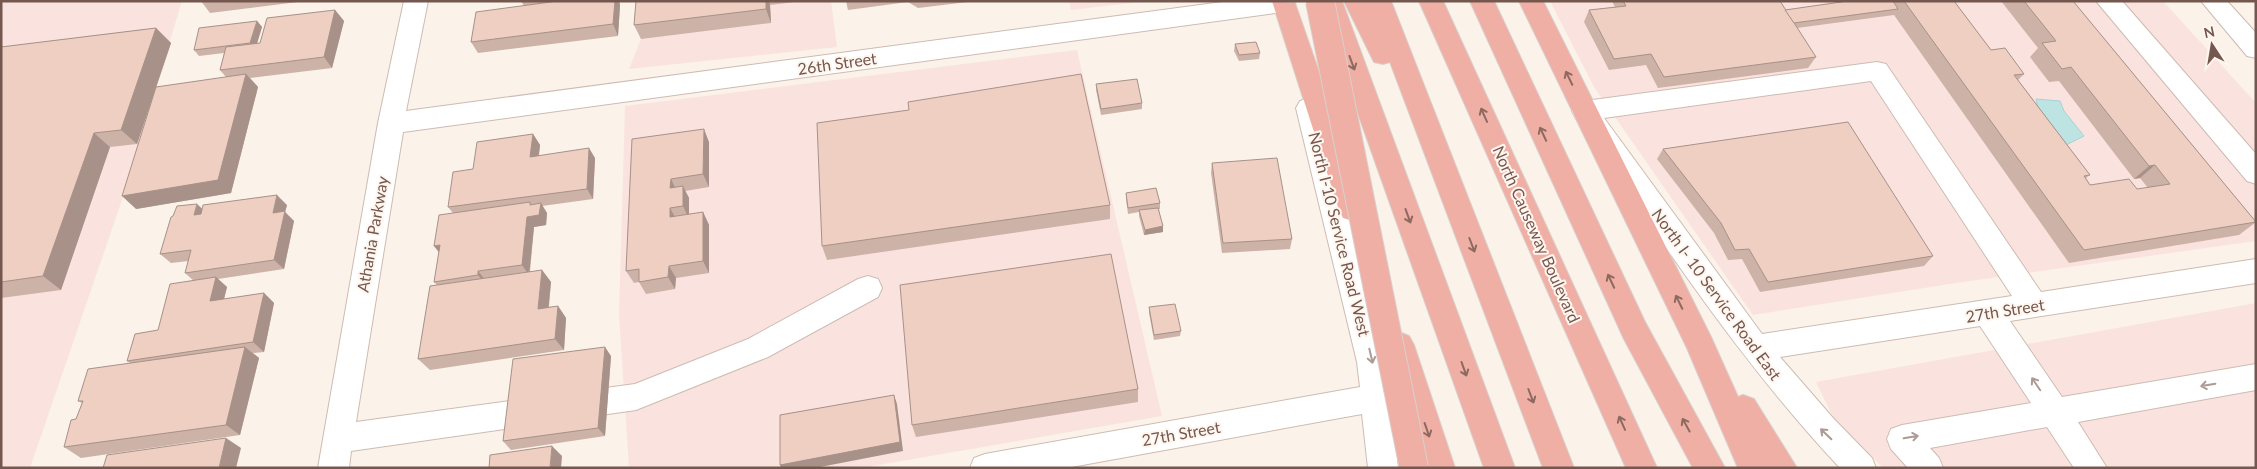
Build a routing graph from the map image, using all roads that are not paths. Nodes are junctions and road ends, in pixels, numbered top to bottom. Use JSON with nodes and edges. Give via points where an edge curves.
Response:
{"nodes":[{"id":1,"x":416,"y":1,"type":"edge"},
{"id":2,"x":1320,"y":1,"type":"edge"},
{"id":3,"x":1330,"y":1,"type":"edge"},
{"id":4,"x":1356,"y":1,"type":"edge"},
{"id":5,"x":1379,"y":1,"type":"edge"},
{"id":6,"x":1431,"y":1,"type":"edge"},
{"id":7,"x":1482,"y":1,"type":"edge"},
{"id":8,"x":1531,"y":1,"type":"edge"},
{"id":9,"x":2108,"y":1,"type":"edge"},
{"id":10,"x":2213,"y":1,"type":"edge"},
{"id":11,"x":1282,"y":2,"type":"edge"},
{"id":12,"x":2256,"y":49,"type":"edge"},
{"id":13,"x":1585,"y":111,"type":"junction"},
{"id":14,"x":391,"y":123,"type":"junction"},
{"id":15,"x":2256,"y":173,"type":"edge"},
{"id":16,"x":1454,"y":200,"type":"junction"},
{"id":17,"x":2256,"y":271,"type":"edge"},
{"id":18,"x":868,"y":288,"type":"dead end"},
{"id":19,"x":2034,"y":305,"type":"junction"},
{"id":20,"x":1988,"y":312,"type":"junction"},
{"id":21,"x":1701,"y":346,"type":"junction"},
{"id":22,"x":1755,"y":348,"type":"junction"},
{"id":23,"x":2251,"y":385,"type":"edge"},
{"id":24,"x":1376,"y":398,"type":"junction"},
{"id":25,"x":2055,"y":412,"type":"junction"},
{"id":26,"x":338,"y":439,"type":"junction"},
{"id":27,"x":332,"y":468,"type":"edge"},
{"id":28,"x":985,"y":468,"type":"edge"},
{"id":29,"x":1384,"y":468,"type":"edge"},
{"id":30,"x":1414,"y":468,"type":"edge"},
{"id":31,"x":1440,"y":468,"type":"edge"},
{"id":32,"x":1500,"y":468,"type":"edge"},
{"id":33,"x":1559,"y":468,"type":"edge"},
{"id":34,"x":1642,"y":468,"type":"edge"},
{"id":35,"x":1710,"y":468,"type":"edge"},
{"id":36,"x":1754,"y":468,"type":"edge"},
{"id":37,"x":1782,"y":468,"type":"edge"},
{"id":38,"x":1861,"y":468,"type":"edge"},
{"id":39,"x":1928,"y":468,"type":"edge"},
{"id":40,"x":2092,"y":468,"type":"edge"}],
"edges":[{"from":1,"to":14,"type":"street","name":"Athania Parkway"},
{"from":2,"to":30,"type":"highway","bridge":true},
{"from":3,"to":32,"type":"highway","one_way":true},
{"from":4,"to":16,"type":"highway"},
{"from":5,"to":16,"type":"highway"},
{"from":34,"to":6,"type":"highway","name":"North Causeway Boulevard","one_way":true},
{"from":35,"to":7,"type":"highway","one_way":true,"via":[[1634,330]]},
{"from":13,"to":8,"type":"highway","one_way":true},
{"from":9,"to":15,"type":"street"},
{"from":10,"to":12,"type":"street"},
{"from":11,"to":14,"type":"street","name":"26th Street"},
{"from":11,"to":24,"type":"street","name":"North I-10 Service Road West","one_way":true,"via":[[1372,362]]},
{"from":11,"to":31,"type":"highway","one_way":true},
{"from":13,"to":19,"type":"street","via":[[1877,71]]},
{"from":21,"to":13,"type":"highway","one_way":true},
{"from":13,"to":22,"type":"street","name":"North I- 10 Service Road East"},
{"from":14,"to":26,"type":"street","name":"Athania Parkway"},
{"from":16,"to":33,"type":"highway","one_way":true},
{"from":17,"to":19,"type":"street","name":"27th Street"},
{"from":18,"to":26,"type":"street","via":[[758,348],[636,397]]},
{"from":19,"to":20,"type":"street","name":"27th Street"},
{"from":20,"to":22,"type":"street","name":"27th Street"},
{"from":25,"to":20,"type":"street","one_way":true},
{"from":21,"to":36,"type":"highway"},
{"from":21,"to":37,"type":"highway"},
{"from":38,"to":22,"type":"street","name":"North I- 10 Service Road East","one_way":true,"via":[[1818,426]]},
{"from":23,"to":25,"type":"street","one_way":true},
{"from":24,"to":28,"type":"street","name":"27th Street"},
{"from":24,"to":29,"type":"street","name":"North I-10 Service Road West"},
{"from":39,"to":25,"type":"street","one_way":true,"via":[[1902,439]]},
{"from":25,"to":40,"type":"street"},
{"from":26,"to":27,"type":"street","name":"Athania Parkway"}]}
